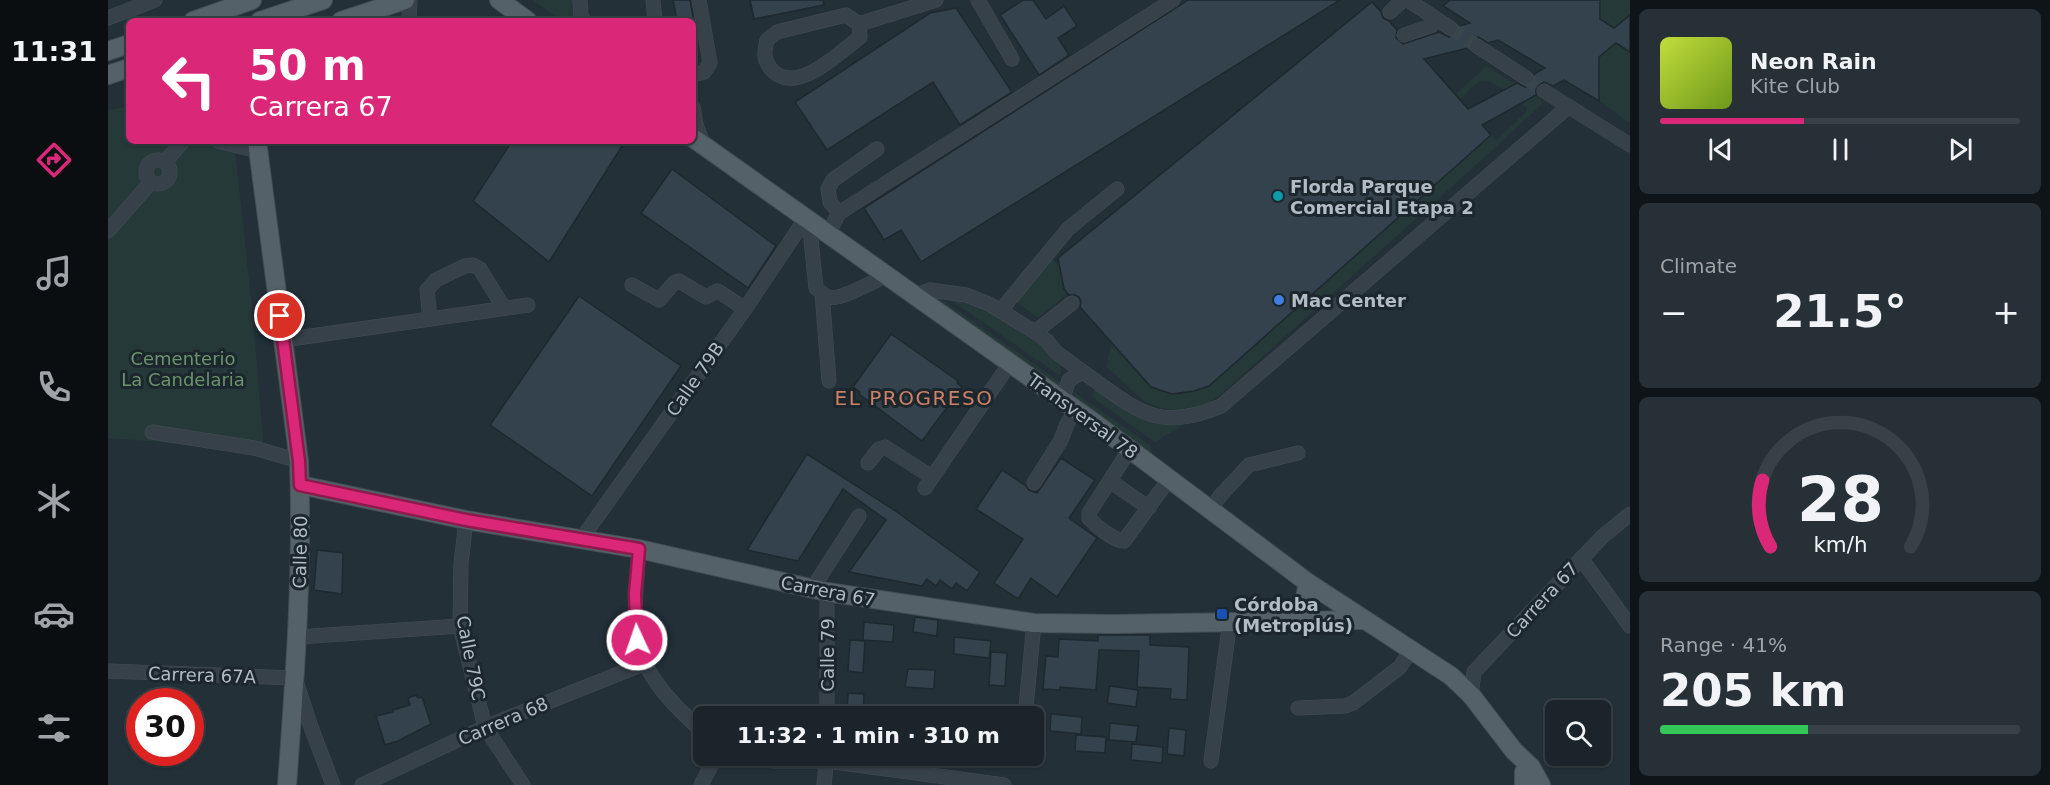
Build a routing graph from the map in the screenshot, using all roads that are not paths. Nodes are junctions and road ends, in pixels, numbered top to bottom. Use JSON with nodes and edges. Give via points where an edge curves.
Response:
{"nodes":[{"id":1,"x":155,"y":0,"type":"edge"},
{"id":2,"x":252,"y":0,"type":"edge"},
{"id":3,"x":323,"y":0,"type":"edge"},
{"id":4,"x":405,"y":0,"type":"edge"},
{"id":5,"x":410,"y":0,"type":"edge"},
{"id":6,"x":498,"y":0,"type":"edge"},
{"id":7,"x":580,"y":0,"type":"edge"},
{"id":8,"x":653,"y":0,"type":"edge"},
{"id":9,"x":699,"y":0,"type":"edge"},
{"id":10,"x":936,"y":0,"type":"edge"},
{"id":11,"x":978,"y":0,"type":"edge"},
{"id":12,"x":1173,"y":0,"type":"edge"},
{"id":13,"x":1403,"y":0,"type":"edge"},
{"id":14,"x":1408,"y":0,"type":"edge"},
{"id":15,"x":366,"y":7,"type":"edge"},
{"id":16,"x":229,"y":9,"type":"edge"},
{"id":17,"x":1390,"y":12,"type":"dead end"},
{"id":18,"x":108,"y":18,"type":"edge"},
{"id":19,"x":202,"y":18,"type":"edge"},
{"id":20,"x":269,"y":18,"type":"edge"},
{"id":21,"x":346,"y":18,"type":"edge"},
{"id":22,"x":409,"y":18,"type":"edge"},
{"id":23,"x":524,"y":18,"type":"edge"},
{"id":24,"x":582,"y":18,"type":"edge"},
{"id":25,"x":656,"y":18,"type":"edge"},
{"id":26,"x":1436,"y":19,"type":"junction"},
{"id":27,"x":859,"y":24,"type":"junction"},
{"id":28,"x":1450,"y":28,"type":"tunnel mouth"},
{"id":29,"x":1404,"y":35,"type":"dead end"},
{"id":30,"x":126,"y":45,"type":"edge"},
{"id":31,"x":1477,"y":46,"type":"tunnel mouth"},
{"id":32,"x":108,"y":51,"type":"edge"},
{"id":33,"x":1012,"y":59,"type":"dead end"},
{"id":34,"x":126,"y":69,"type":"edge"},
{"id":35,"x":696,"y":74,"type":"edge"},
{"id":36,"x":126,"y":75,"type":"edge"},
{"id":37,"x":108,"y":77,"type":"edge"},
{"id":38,"x":1526,"y":78,"type":"tunnel mouth"},
{"id":39,"x":1544,"y":90,"type":"tunnel mouth"},
{"id":40,"x":1568,"y":107,"type":"junction"},
{"id":41,"x":696,"y":125,"type":"edge"},
{"id":42,"x":1625,"y":141,"type":"edge"},
{"id":43,"x":699,"y":142,"type":"edge"},
{"id":44,"x":180,"y":144,"type":"edge"},
{"id":45,"x":242,"y":144,"type":"edge"},
{"id":46,"x":258,"y":146,"type":"edge"},
{"id":47,"x":877,"y":149,"type":"dead end"},
{"id":48,"x":1117,"y":189,"type":"dead end"},
{"id":49,"x":838,"y":213,"type":"junction"},
{"id":50,"x":807,"y":219,"type":"junction"},
{"id":51,"x":108,"y":231,"type":"edge"},
{"id":52,"x":828,"y":234,"type":"junction"},
{"id":53,"x":886,"y":275,"type":"junction"},
{"id":54,"x":632,"y":285,"type":"dead end"},
{"id":55,"x":822,"y":293,"type":"junction"},
{"id":56,"x":915,"y":296,"type":"junction"},
{"id":57,"x":1072,"y":303,"type":"dead end"},
{"id":58,"x":528,"y":305,"type":"dead end"},
{"id":59,"x":504,"y":308,"type":"junction"},
{"id":60,"x":745,"y":309,"type":"junction"},
{"id":61,"x":1001,"y":310,"type":"junction"},
{"id":62,"x":430,"y":319,"type":"junction"},
{"id":63,"x":1035,"y":332,"type":"junction"},
{"id":64,"x":283,"y":340,"type":"junction"},
{"id":65,"x":1067,"y":361,"type":"junction"},
{"id":66,"x":1010,"y":363,"type":"junction"},
{"id":67,"x":1083,"y":372,"type":"junction"},
{"id":68,"x":1069,"y":380,"type":"junction"},
{"id":69,"x":829,"y":381,"type":"dead end"},
{"id":70,"x":1069,"y":405,"type":"junction"},
{"id":71,"x":152,"y":432,"type":"dead end"},
{"id":72,"x":1130,"y":449,"type":"junction"},
{"id":73,"x":1298,"y":453,"type":"dead end"},
{"id":74,"x":299,"y":461,"type":"junction"},
{"id":75,"x":868,"y":463,"type":"dead end"},
{"id":76,"x":1169,"y":479,"type":"junction"},
{"id":77,"x":1110,"y":481,"type":"junction"},
{"id":78,"x":1034,"y":483,"type":"dead end"},
{"id":79,"x":300,"y":485,"type":"junction"},
{"id":80,"x":1149,"y":508,"type":"junction"},
{"id":81,"x":1210,"y":510,"type":"junction"},
{"id":82,"x":1630,"y":514,"type":"edge"},
{"id":83,"x":859,"y":516,"type":"dead end"},
{"id":84,"x":466,"y":520,"type":"junction"},
{"id":85,"x":582,"y":538,"type":"junction"},
{"id":86,"x":639,"y":549,"type":"junction"},
{"id":87,"x":1581,"y":558,"type":"junction"},
{"id":88,"x":1307,"y":582,"type":"junction"},
{"id":89,"x":819,"y":591,"type":"junction"},
{"id":90,"x":1365,"y":620,"type":"junction"},
{"id":91,"x":1230,"y":621,"type":"junction"},
{"id":92,"x":1286,"y":621,"type":"junction"},
{"id":93,"x":1034,"y":623,"type":"junction"},
{"id":94,"x":460,"y":626,"type":"junction"},
{"id":95,"x":1630,"y":626,"type":"edge"},
{"id":96,"x":298,"y":637,"type":"junction"},
{"id":97,"x":1411,"y":650,"type":"junction"},
{"id":98,"x":646,"y":663,"type":"junction"},
{"id":99,"x":108,"y":671,"type":"edge"},
{"id":100,"x":1474,"y":672,"type":"junction"},
{"id":101,"x":1451,"y":676,"type":"junction"},
{"id":102,"x":295,"y":678,"type":"junction"},
{"id":103,"x":1471,"y":695,"type":"junction"},
{"id":104,"x":826,"y":706,"type":"edge"},
{"id":105,"x":1026,"y":706,"type":"edge"},
{"id":106,"x":1298,"y":708,"type":"dead end"},
{"id":107,"x":693,"y":723,"type":"edge"},
{"id":108,"x":486,"y":727,"type":"junction"},
{"id":109,"x":1514,"y":750,"type":"junction"},
{"id":110,"x":1211,"y":762,"type":"dead end"},
{"id":111,"x":711,"y":766,"type":"edge"},
{"id":112,"x":826,"y":766,"type":"edge"},
{"id":113,"x":879,"y":766,"type":"edge"},
{"id":114,"x":1526,"y":781,"type":"edge"},
{"id":115,"x":287,"y":785,"type":"edge"},
{"id":116,"x":333,"y":785,"type":"edge"},
{"id":117,"x":362,"y":785,"type":"edge"},
{"id":118,"x":523,"y":785,"type":"edge"},
{"id":119,"x":701,"y":785,"type":"edge"},
{"id":120,"x":824,"y":785,"type":"edge"},
{"id":121,"x":1004,"y":785,"type":"edge"},
{"id":122,"x":1541,"y":785,"type":"edge"}],
"edges":[{"from":1,"to":18,"type":"street"},
{"from":2,"to":16,"type":"main road"},
{"from":3,"to":20,"type":"main road"},
{"from":4,"to":15,"type":"main road"},
{"from":5,"to":22,"type":"street"},
{"from":6,"to":23,"type":"main road"},
{"from":7,"to":24,"type":"street"},
{"from":8,"to":25,"type":"street"},
{"from":9,"to":35,"type":"street","via":[[710,63],[704,72]]},
{"from":10,"to":27,"type":"street"},
{"from":11,"to":33,"type":"street"},
{"from":12,"to":49,"type":"street"},
{"from":13,"to":17,"type":"street"},
{"from":14,"to":26,"type":"street"},
{"from":15,"to":21,"type":"main road"},
{"from":16,"to":19,"type":"main road"},
{"from":26,"to":28,"type":"street"},
{"from":26,"to":29,"type":"street","via":[[1431,26]]},
{"from":27,"to":27,"type":"street","via":[[846,15],[777,32],[766,40],[764,55],[778,76],[791,80],[809,75],[860,37]]},
{"from":30,"to":32,"type":"main road"},
{"from":31,"to":38,"type":"street"},
{"from":34,"to":37,"type":"main road"},
{"from":36,"to":37,"type":"main road"},
{"from":39,"to":40,"type":"street"},
{"from":40,"to":42,"type":"street"},
{"from":40,"to":67,"type":"street","via":[[1221,406],[1193,417],[1158,418]]},
{"from":41,"to":43,"type":"street"},
{"from":43,"to":50,"type":"main road","name":"Transversal 78"},
{"from":44,"to":51,"type":"street","via":[[165,162],[156,160],[148,165],[146,174],[151,182]]},
{"from":45,"to":46,"type":"street"},
{"from":46,"to":64,"type":"main road","name":"Calle 80"},
{"from":47,"to":49,"type":"street","via":[[833,180],[828,189],[830,202]]},
{"from":48,"to":61,"type":"street","via":[[1068,229]]},
{"from":49,"to":52,"type":"street"},
{"from":50,"to":52,"type":"main road","name":"Transversal 78"},
{"from":50,"to":55,"type":"street","via":[[816,288]]},
{"from":50,"to":60,"type":"street","name":"Calle 79B"},
{"from":52,"to":53,"type":"main road","name":"Transversal 78"},
{"from":53,"to":55,"type":"street","via":[[837,298]]},
{"from":53,"to":56,"type":"main road","name":"Transversal 78"},
{"from":54,"to":60,"type":"street","via":[[659,300],[679,281],[706,297],[717,291]]},
{"from":55,"to":69,"type":"street"},
{"from":56,"to":61,"type":"street","via":[[930,290],[966,295]]},
{"from":56,"to":66,"type":"main road","name":"Transversal 78"},
{"from":57,"to":63,"type":"street"},
{"from":58,"to":59,"type":"street"},
{"from":59,"to":62,"type":"street"},
{"from":59,"to":62,"type":"street","via":[[480,269],[465,266],[436,280],[427,290]]},
{"from":60,"to":85,"type":"street","name":"Calle 79B"},
{"from":61,"to":63,"type":"street"},
{"from":62,"to":64,"type":"street"},
{"from":63,"to":65,"type":"street"},
{"from":64,"to":74,"type":"main road","name":"Calle 80"},
{"from":65,"to":67,"type":"street"},
{"from":65,"to":68,"type":"street"},
{"from":66,"to":70,"type":"main road","name":"Transversal 78"},
{"from":66,"to":75,"type":"street","via":[[928,482],[885,447],[879,448]]},
{"from":67,"to":68,"type":"street"},
{"from":68,"to":70,"type":"street"},
{"from":70,"to":72,"type":"main road","name":"Transversal 78"},
{"from":70,"to":78,"type":"street","via":[[1061,440]]},
{"from":71,"to":74,"type":"street","via":[[254,448]]},
{"from":72,"to":76,"type":"main road","name":"Transversal 78"},
{"from":72,"to":77,"type":"street"},
{"from":73,"to":81,"type":"street","via":[[1249,465]]},
{"from":74,"to":79,"type":"main road","name":"Calle 80"},
{"from":76,"to":80,"type":"street"},
{"from":76,"to":81,"type":"main road","name":"Transversal 78"},
{"from":77,"to":80,"type":"street"},
{"from":77,"to":80,"type":"street","via":[[1089,518],[1119,541],[1124,541]]},
{"from":79,"to":84,"type":"main road","name":"Carrera 67"},
{"from":79,"to":96,"type":"main road","name":"Calle 80"},
{"from":81,"to":88,"type":"main road","name":"Transversal 78"},
{"from":82,"to":87,"type":"street","name":"Carrera 67"},
{"from":83,"to":89,"type":"street"},
{"from":84,"to":85,"type":"main road","name":"Carrera 67"},
{"from":84,"to":94,"type":"street","name":"Calle 79C"},
{"from":85,"to":86,"type":"main road","name":"Carrera 67"},
{"from":86,"to":89,"type":"main road","name":"Carrera 67"},
{"from":86,"to":98,"type":"street","via":[[635,594],[637,640]]},
{"from":87,"to":95,"type":"street"},
{"from":87,"to":100,"type":"street","name":"Carrera 67"},
{"from":88,"to":90,"type":"main road","name":"Transversal 78"},
{"from":88,"to":92,"type":"main road","via":[[1302,607]]},
{"from":89,"to":93,"type":"main road","name":"Carrera 67"},
{"from":89,"to":104,"type":"street","name":"Calle 79"},
{"from":90,"to":92,"type":"main road","name":"Carrera 67"},
{"from":90,"to":97,"type":"main road","name":"Transversal 78"},
{"from":91,"to":92,"type":"main road","name":"Carrera 67"},
{"from":91,"to":93,"type":"main road","name":"Carrera 67"},
{"from":91,"to":110,"type":"street"},
{"from":93,"to":105,"type":"street"},
{"from":94,"to":96,"type":"street"},
{"from":94,"to":108,"type":"street","name":"Calle 79C"},
{"from":96,"to":102,"type":"main road","name":"Calle 80"},
{"from":97,"to":101,"type":"main road","name":"Transversal 78"},
{"from":97,"to":106,"type":"street","via":[[1400,667],[1353,703]]},
{"from":98,"to":107,"type":"street","via":[[660,687]]},
{"from":98,"to":108,"type":"street","name":"Carrera 68"},
{"from":99,"to":102,"type":"street","name":"Carrera 67A"},
{"from":100,"to":101,"type":"street"},
{"from":100,"to":103,"type":"street"},
{"from":101,"to":103,"type":"main road","name":"Transversal 78"},
{"from":102,"to":115,"type":"main road","name":"Calle 80"},
{"from":102,"to":116,"type":"street"},
{"from":103,"to":109,"type":"main road","name":"Transversal 78"},
{"from":108,"to":117,"type":"street","name":"Carrera 68"},
{"from":108,"to":118,"type":"street","name":"Calle 79C"},
{"from":109,"to":114,"type":"main road"},
{"from":109,"to":122,"type":"main road","via":[[1531,767]]},
{"from":111,"to":119,"type":"street"},
{"from":112,"to":120,"type":"street"},
{"from":113,"to":121,"type":"street"}]}
